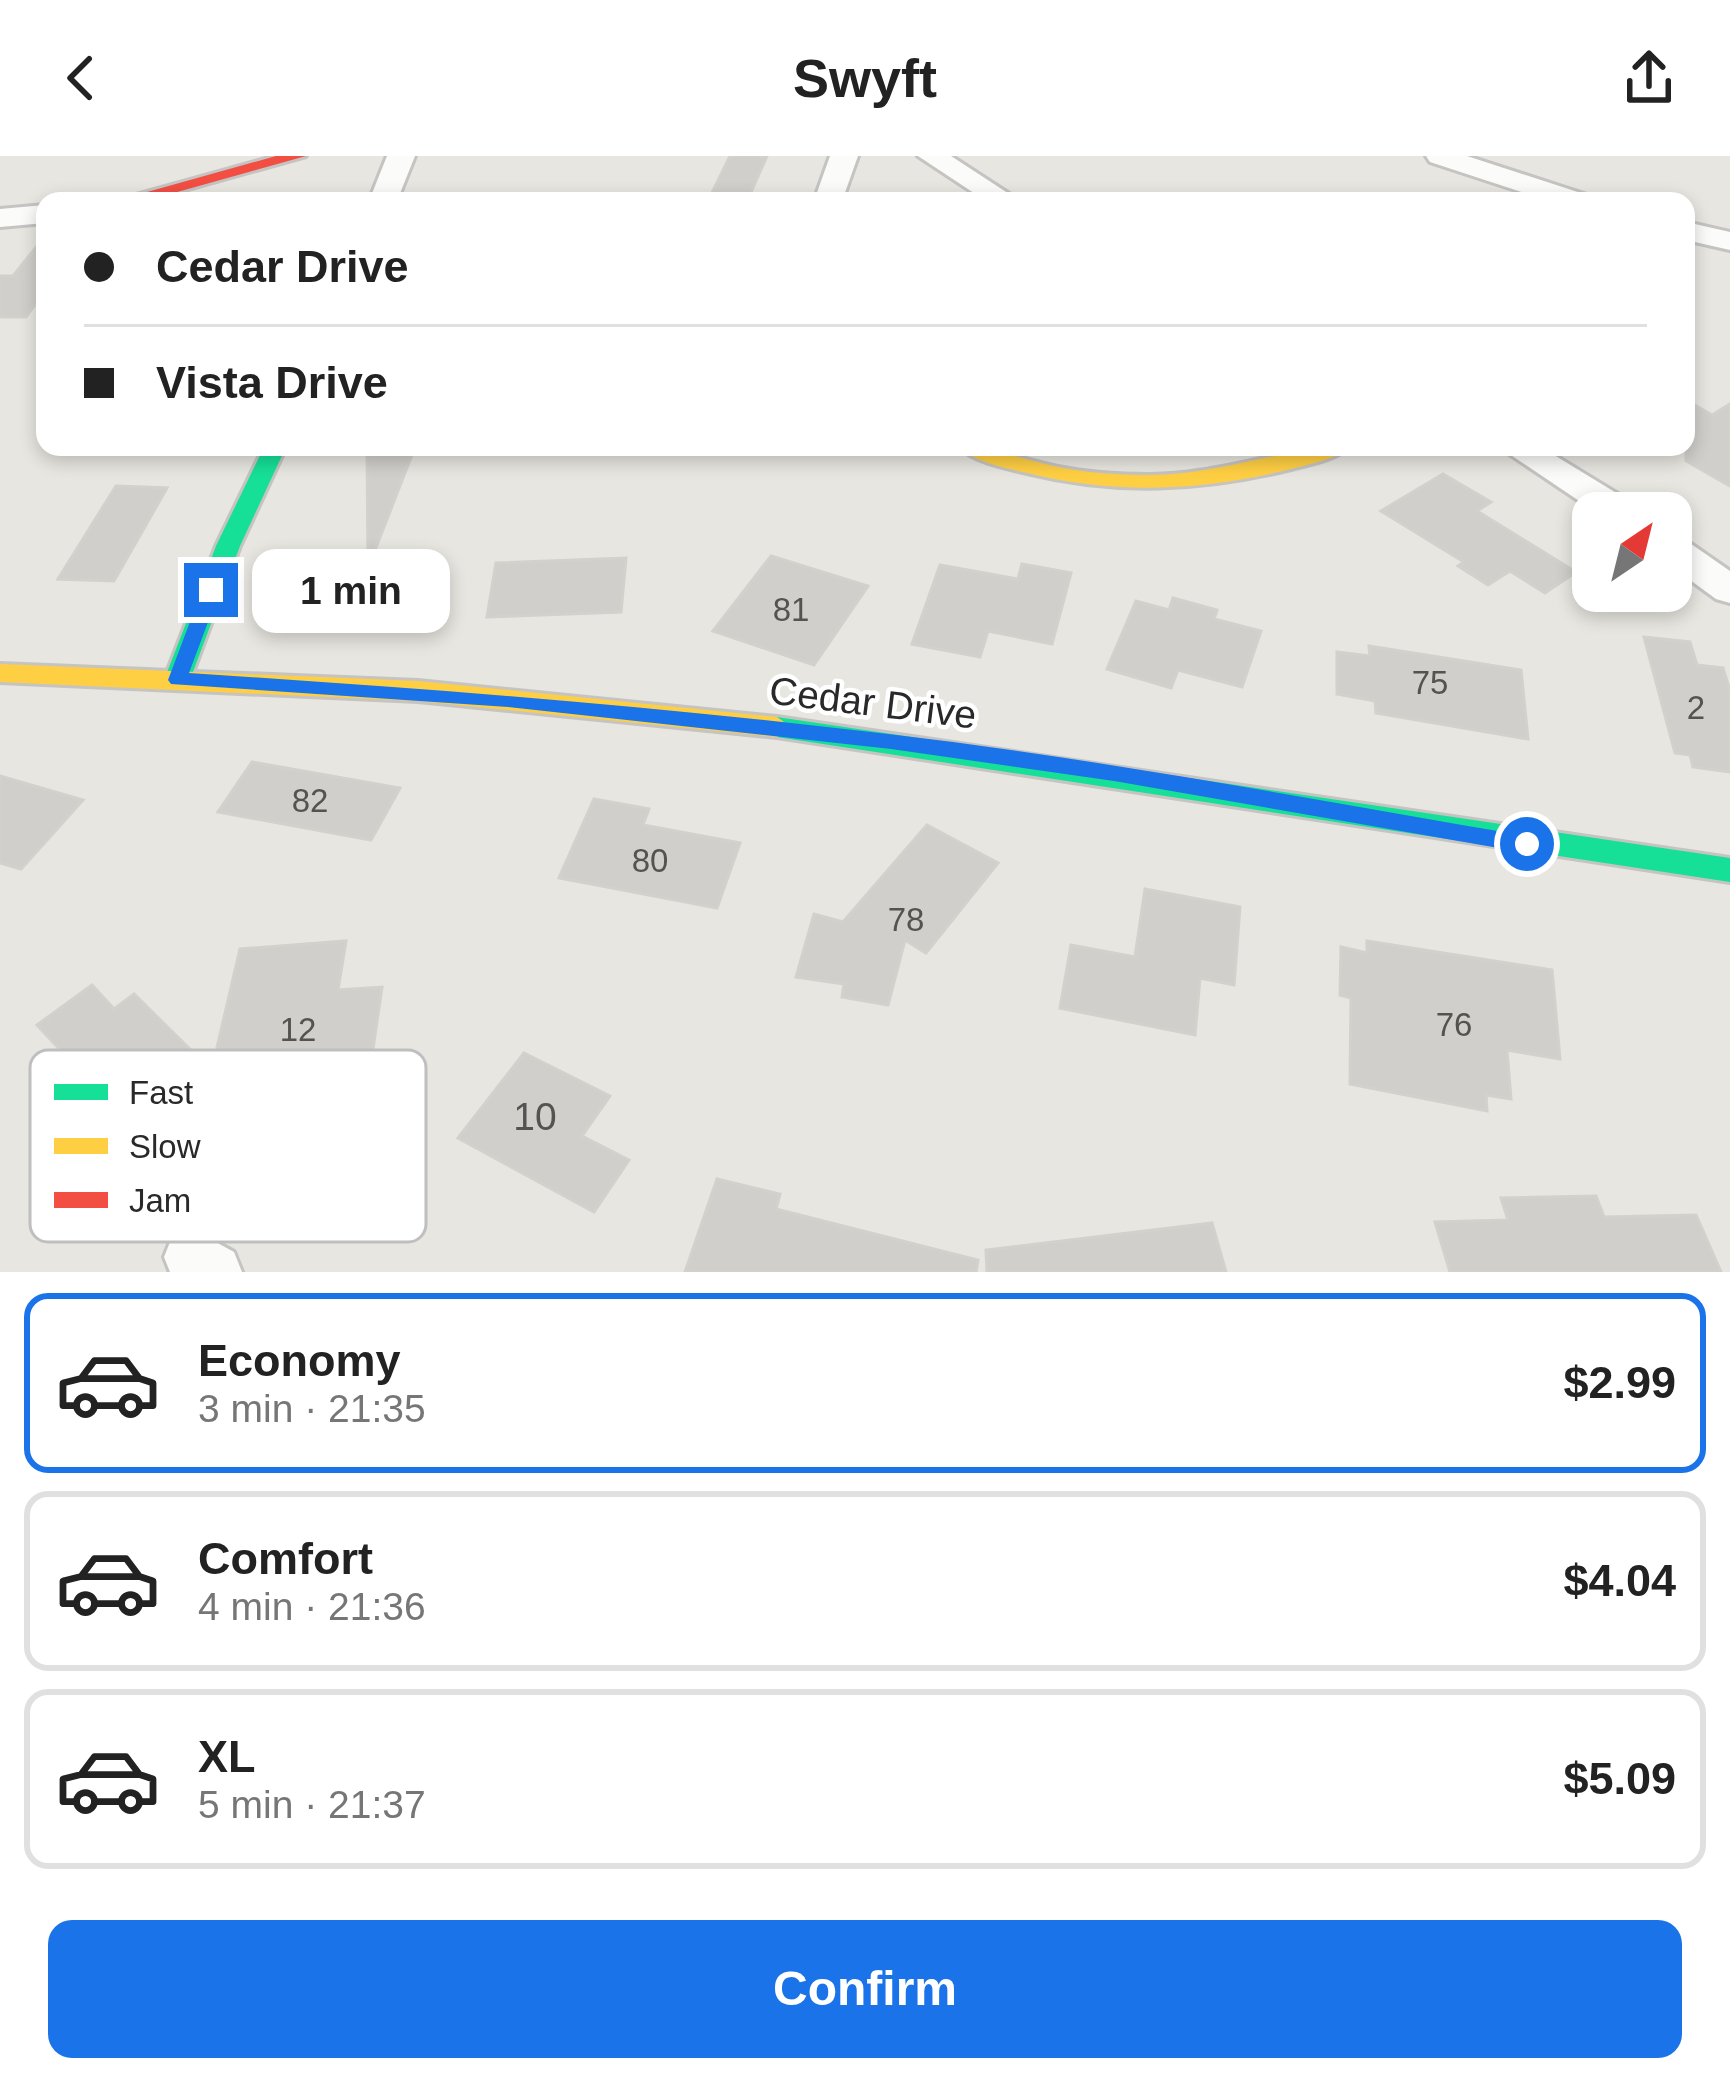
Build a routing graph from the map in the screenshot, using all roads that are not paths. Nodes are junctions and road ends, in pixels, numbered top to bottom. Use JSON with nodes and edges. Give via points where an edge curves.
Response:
{"nodes":[{"id":1,"x":297,"y":156,"type":"edge"},
{"id":2,"x":401,"y":156,"type":"edge"},
{"id":3,"x":844,"y":156,"type":"edge"},
{"id":4,"x":932,"y":156,"type":"edge"},
{"id":5,"x":1440,"y":156,"type":"edge"},
{"id":6,"x":159,"y":192,"type":"edge"},
{"id":7,"x":386,"y":192,"type":"edge"},
{"id":8,"x":831,"y":192,"type":"edge"},
{"id":9,"x":991,"y":192,"type":"edge"},
{"id":10,"x":1550,"y":192,"type":"edge"},
{"id":11,"x":36,"y":215,"type":"edge"},
{"id":12,"x":0,"y":218,"type":"edge"},
{"id":13,"x":1695,"y":233,"type":"edge"},
{"id":14,"x":1730,"y":241,"type":"edge"},
{"id":15,"x":271,"y":456,"type":"edge"},
{"id":16,"x":986,"y":456,"type":"edge"},
{"id":17,"x":1308,"y":456,"type":"edge"},
{"id":18,"x":1531,"y":456,"type":"edge"},
{"id":19,"x":1589,"y":492,"type":"edge"},
{"id":20,"x":1692,"y":563,"type":"edge"},
{"id":21,"x":1730,"y":590,"type":"edge"},
{"id":22,"x":0,"y":673,"type":"edge"},
{"id":23,"x":177,"y":680,"type":"junction"},
{"id":24,"x":1730,"y":870,"type":"edge"}],
"edges":[{"from":1,"to":6,"type":"street"},
{"from":2,"to":7,"type":"street"},
{"from":3,"to":8,"type":"street"},
{"from":4,"to":9,"type":"street"},
{"from":5,"to":10,"type":"street"},
{"from":11,"to":12,"type":"street"},
{"from":13,"to":14,"type":"street"},
{"from":15,"to":23,"type":"street"},
{"from":16,"to":17,"type":"street","via":[[1052,474],[1162,482],[1242,475]]},
{"from":18,"to":19,"type":"street"},
{"from":20,"to":21,"type":"street"},
{"from":22,"to":23,"type":"street","name":"Cedar Drive"},
{"from":23,"to":24,"type":"street","name":"Cedar Drive","via":[[508,700],[891,742],[1486,839]]}]}
